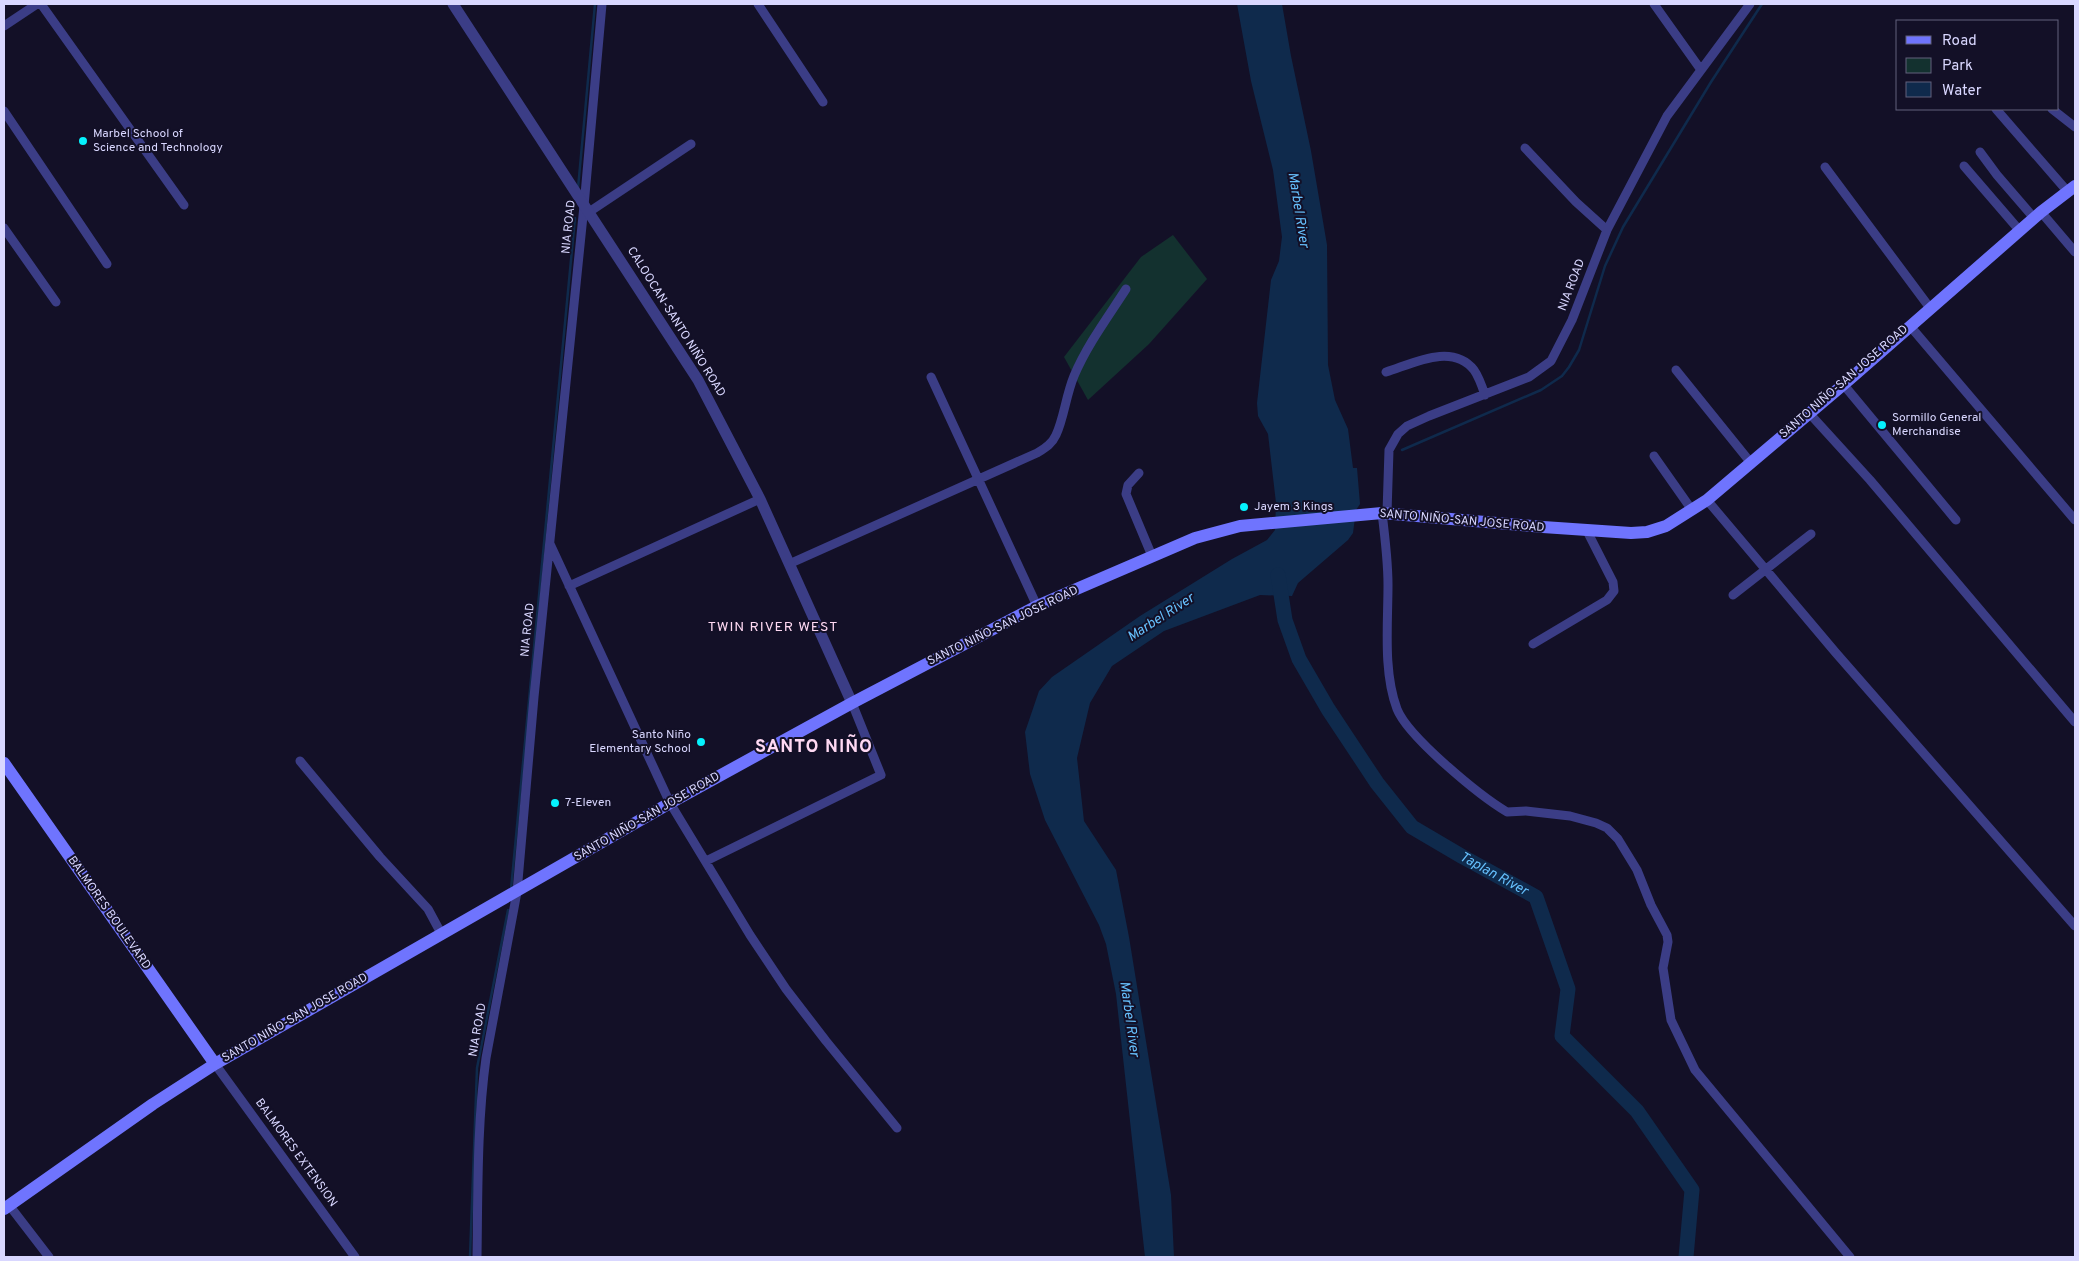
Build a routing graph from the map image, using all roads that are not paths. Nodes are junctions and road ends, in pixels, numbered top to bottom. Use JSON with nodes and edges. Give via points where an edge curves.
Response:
{"nodes":[{"id":1,"x":39,"y":4,"type":"edge"},
{"id":2,"x":453,"y":4,"type":"edge"},
{"id":3,"x":602,"y":4,"type":"edge"},
{"id":4,"x":758,"y":4,"type":"edge"},
{"id":5,"x":1654,"y":4,"type":"edge"},
{"id":6,"x":1750,"y":4,"type":"edge"},
{"id":7,"x":4,"y":26,"type":"edge"},
{"id":8,"x":1701,"y":70,"type":"junction"},
{"id":9,"x":823,"y":102,"type":"dead end"},
{"id":10,"x":1997,"y":110,"type":"edge"},
{"id":11,"x":2053,"y":110,"type":"edge"},
{"id":12,"x":4,"y":111,"type":"edge"},
{"id":13,"x":2075,"y":126,"type":"edge"},
{"id":14,"x":691,"y":144,"type":"dead end"},
{"id":15,"x":1525,"y":148,"type":"dead end"},
{"id":16,"x":1980,"y":152,"type":"dead end"},
{"id":17,"x":1964,"y":166,"type":"dead end"},
{"id":18,"x":1825,"y":167,"type":"dead end"},
{"id":19,"x":2071,"y":189,"type":"edge"},
{"id":20,"x":184,"y":205,"type":"dead end"},
{"id":21,"x":586,"y":209,"type":"junction"},
{"id":22,"x":2038,"y":215,"type":"junction"},
{"id":23,"x":4,"y":228,"type":"edge"},
{"id":24,"x":1607,"y":230,"type":"junction"},
{"id":25,"x":2020,"y":231,"type":"junction"},
{"id":26,"x":2075,"y":252,"type":"edge"},
{"id":27,"x":107,"y":264,"type":"dead end"},
{"id":28,"x":1126,"y":289,"type":"dead end"},
{"id":29,"x":56,"y":302,"type":"dead end"},
{"id":30,"x":1930,"y":308,"type":"junction"},
{"id":31,"x":1910,"y":326,"type":"junction"},
{"id":32,"x":1676,"y":370,"type":"dead end"},
{"id":33,"x":1386,"y":372,"type":"dead end"},
{"id":34,"x":931,"y":377,"type":"dead end"},
{"id":35,"x":1843,"y":384,"type":"junction"},
{"id":36,"x":1485,"y":395,"type":"junction"},
{"id":37,"x":1808,"y":413,"type":"junction"},
{"id":38,"x":1654,"y":456,"type":"dead end"},
{"id":39,"x":1751,"y":463,"type":"junction"},
{"id":40,"x":1139,"y":473,"type":"dead end"},
{"id":41,"x":978,"y":479,"type":"junction"},
{"id":42,"x":760,"y":499,"type":"junction"},
{"id":43,"x":1707,"y":500,"type":"junction"},
{"id":44,"x":1692,"y":510,"type":"junction"},
{"id":45,"x":1384,"y":513,"type":"junction"},
{"id":46,"x":1956,"y":520,"type":"dead end"},
{"id":47,"x":2075,"y":520,"type":"edge"},
{"id":48,"x":1587,"y":530,"type":"junction"},
{"id":49,"x":1811,"y":534,"type":"dead end"},
{"id":50,"x":550,"y":544,"type":"junction"},
{"id":51,"x":1152,"y":556,"type":"junction"},
{"id":52,"x":789,"y":564,"type":"junction"},
{"id":53,"x":1767,"y":570,"type":"junction"},
{"id":54,"x":569,"y":586,"type":"junction"},
{"id":55,"x":1733,"y":595,"type":"dead end"},
{"id":56,"x":1037,"y":606,"type":"junction"},
{"id":57,"x":1533,"y":644,"type":"dead end"},
{"id":58,"x":852,"y":703,"type":"junction"},
{"id":59,"x":2075,"y":722,"type":"edge"},
{"id":60,"x":300,"y":761,"type":"dead end"},
{"id":61,"x":4,"y":763,"type":"edge"},
{"id":62,"x":670,"y":803,"type":"junction"},
{"id":63,"x":706,"y":861,"type":"junction"},
{"id":64,"x":518,"y":892,"type":"junction"},
{"id":65,"x":2075,"y":926,"type":"edge"},
{"id":66,"x":442,"y":935,"type":"junction"},
{"id":67,"x":215,"y":1064,"type":"junction"},
{"id":68,"x":897,"y":1128,"type":"dead end"},
{"id":69,"x":7,"y":1207,"type":"edge"},
{"id":70,"x":49,"y":1257,"type":"edge"},
{"id":71,"x":355,"y":1257,"type":"edge"},
{"id":72,"x":476,"y":1257,"type":"edge"},
{"id":73,"x":1850,"y":1257,"type":"edge"}],
"edges":[{"from":1,"to":7,"type":"street"},
{"from":1,"to":20,"type":"street"},
{"from":2,"to":21,"type":"street","name":"CALOOCAN-SANTO NIÑO ROAD"},
{"from":3,"to":21,"type":"street","name":"NIA ROAD"},
{"from":4,"to":9,"type":"street"},
{"from":5,"to":8,"type":"street"},
{"from":6,"to":8,"type":"street","name":"NIA ROAD"},
{"from":8,"to":24,"type":"street","name":"NIA ROAD","via":[[1666,116]]},
{"from":10,"to":19,"type":"street"},
{"from":11,"to":13,"type":"street"},
{"from":12,"to":27,"type":"street"},
{"from":14,"to":21,"type":"street"},
{"from":15,"to":24,"type":"street","via":[[1570,197]]},
{"from":16,"to":22,"type":"street","via":[[1997,175]]},
{"from":17,"to":25,"type":"street"},
{"from":18,"to":30,"type":"street"},
{"from":19,"to":22,"type":"main road","name":"SANTO NIÑO-SAN JOSE ROAD"},
{"from":21,"to":42,"type":"street","name":"CALOOCAN-SANTO NIÑO ROAD","via":[[698,380]]},
{"from":21,"to":50,"type":"street","name":"NIA ROAD"},
{"from":22,"to":25,"type":"main road","name":"SANTO NIÑO-SAN JOSE ROAD"},
{"from":22,"to":26,"type":"street"},
{"from":23,"to":29,"type":"street"},
{"from":24,"to":36,"type":"street","name":"NIA ROAD","via":[[1572,320],[1551,361],[1529,378]]},
{"from":25,"to":30,"type":"main road","name":"SANTO NIÑO-SAN JOSE ROAD"},
{"from":28,"to":41,"type":"street","via":[[1083,359],[1067,396],[1057,435],[1050,445]]},
{"from":30,"to":31,"type":"main road","name":"SANTO NIÑO-SAN JOSE ROAD"},
{"from":31,"to":35,"type":"main road","name":"SANTO NIÑO-SAN JOSE ROAD"},
{"from":31,"to":47,"type":"street"},
{"from":32,"to":39,"type":"street"},
{"from":33,"to":36,"type":"street","via":[[1437,356],[1451,356],[1464,360],[1474,370]]},
{"from":34,"to":41,"type":"street"},
{"from":35,"to":37,"type":"main road","name":"SANTO NIÑO-SAN JOSE ROAD"},
{"from":35,"to":46,"type":"street"},
{"from":36,"to":45,"type":"street","name":"NIA ROAD","via":[[1418,420],[1398,434],[1392,442],[1388,461]]},
{"from":37,"to":39,"type":"main road","name":"SANTO NIÑO-SAN JOSE ROAD"},
{"from":37,"to":59,"type":"street","via":[[1870,480]]},
{"from":38,"to":44,"type":"street"},
{"from":39,"to":43,"type":"main road","name":"SANTO NIÑO-SAN JOSE ROAD"},
{"from":40,"to":51,"type":"street","via":[[1128,485],[1126,494]]},
{"from":41,"to":52,"type":"street"},
{"from":41,"to":56,"type":"street"},
{"from":42,"to":52,"type":"street","name":"CALOOCAN-SANTO NIÑO ROAD"},
{"from":42,"to":54,"type":"street"},
{"from":43,"to":44,"type":"main road","name":"SANTO NIÑO-SAN JOSE ROAD"},
{"from":43,"to":53,"type":"street"},
{"from":44,"to":48,"type":"main road","name":"SANTO NIÑO-SAN JOSE ROAD","via":[[1666,526],[1647,532]]},
{"from":45,"to":48,"type":"main road","name":"SANTO NIÑO-SAN JOSE ROAD"},
{"from":45,"to":51,"type":"main road","name":"SANTO NIÑO-SAN JOSE ROAD","via":[[1262,524],[1210,533]]},
{"from":45,"to":73,"type":"street","name":"NIA ROAD","via":[[1387,644],[1397,710],[1410,730],[1474,788],[1507,812],[1570,816],[1607,828],[1618,839],[1637,870],[1667,935],[1663,968],[1671,1020],[1696,1070]]},
{"from":48,"to":57,"type":"street","via":[[1613,582],[1614,591],[1607,600]]},
{"from":49,"to":53,"type":"street"},
{"from":50,"to":54,"type":"street"},
{"from":50,"to":64,"type":"street","name":"NIA ROAD","via":[[530,732]]},
{"from":51,"to":56,"type":"main road","name":"SANTO NIÑO-SAN JOSE ROAD"},
{"from":52,"to":58,"type":"street","name":"CALOOCAN-SANTO NIÑO ROAD"},
{"from":53,"to":55,"type":"street"},
{"from":53,"to":65,"type":"street"},
{"from":54,"to":62,"type":"street"},
{"from":56,"to":58,"type":"main road","name":"SANTO NIÑO-SAN JOSE ROAD"},
{"from":58,"to":62,"type":"main road","name":"SANTO NIÑO-SAN JOSE ROAD"},
{"from":58,"to":63,"type":"street","via":[[881,775]]},
{"from":60,"to":66,"type":"street","via":[[428,909]]},
{"from":61,"to":67,"type":"main road","name":"BALMORES BOULEVARD"},
{"from":62,"to":63,"type":"street"},
{"from":62,"to":64,"type":"main road","name":"SANTO NIÑO-SAN JOSE ROAD"},
{"from":63,"to":68,"type":"street","via":[[786,989]]},
{"from":64,"to":66,"type":"main road","name":"SANTO NIÑO-SAN JOSE ROAD"},
{"from":64,"to":72,"type":"street","name":"NIA ROAD","via":[[482,1085]]},
{"from":66,"to":67,"type":"main road","name":"SANTO NIÑO-SAN JOSE ROAD"},
{"from":67,"to":69,"type":"main road","name":"SANTO NIÑO-SAN JOSE ROAD"},
{"from":67,"to":71,"type":"street","name":"BALMORES EXTENSION"},
{"from":69,"to":70,"type":"street"}]}
